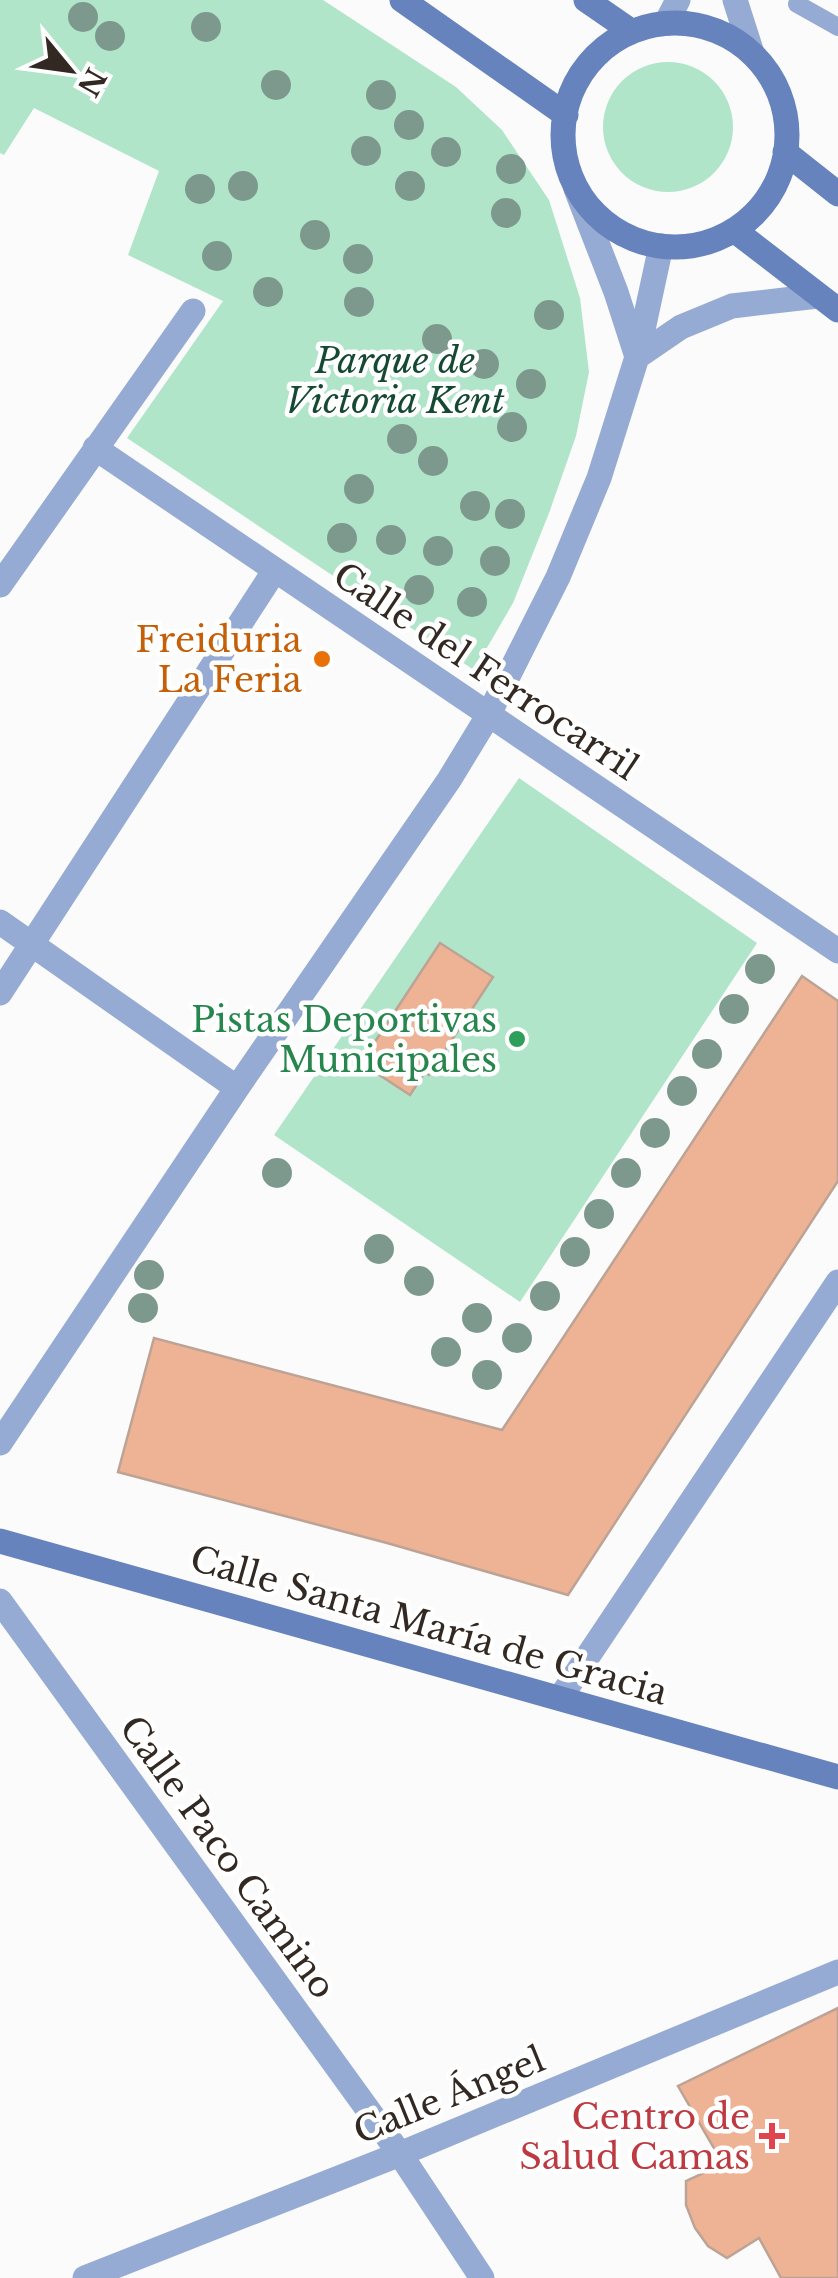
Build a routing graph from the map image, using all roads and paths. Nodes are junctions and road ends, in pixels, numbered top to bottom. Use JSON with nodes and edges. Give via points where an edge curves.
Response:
{"nodes":[{"id":1,"x":402,"y":0,"type":"edge"},
{"id":2,"x":586,"y":0,"type":"edge"},
{"id":3,"x":735,"y":0,"type":"edge"},
{"id":4,"x":797,"y":4,"type":"dead end"},
{"id":5,"x":672,"y":12,"type":"edge"},
{"id":6,"x":838,"y":27,"type":"edge"},
{"id":7,"x":632,"y":31,"type":"junction"},
{"id":8,"x":752,"y":54,"type":"junction"},
{"id":9,"x":566,"y":115,"type":"junction"},
{"id":10,"x":785,"y":152,"type":"junction"},
{"id":11,"x":576,"y":188,"type":"junction"},
{"id":12,"x":838,"y":194,"type":"edge"},
{"id":13,"x":734,"y":230,"type":"junction"},
{"id":14,"x":661,"y":246,"type":"junction"},
{"id":15,"x":828,"y":303,"type":"edge"},
{"id":16,"x":192,"y":311,"type":"dead end"},
{"id":17,"x":637,"y":357,"type":"junction"},
{"id":18,"x":95,"y":448,"type":"junction"},
{"id":19,"x":275,"y":570,"type":"junction"},
{"id":20,"x":0,"y":585,"type":"edge"},
{"id":21,"x":488,"y":716,"type":"junction"},
{"id":22,"x":0,"y":922,"type":"edge"},
{"id":23,"x":32,"y":944,"type":"junction"},
{"id":24,"x":838,"y":951,"type":"edge"},
{"id":25,"x":0,"y":993,"type":"edge"},
{"id":26,"x":237,"y":1088,"type":"junction"},
{"id":27,"x":838,"y":1282,"type":"edge"},
{"id":28,"x":0,"y":1443,"type":"edge"},
{"id":29,"x":0,"y":1540,"type":"edge"},
{"id":30,"x":0,"y":1602,"type":"edge"},
{"id":31,"x":560,"y":1698,"type":"junction"},
{"id":32,"x":838,"y":1777,"type":"edge"},
{"id":33,"x":838,"y":1972,"type":"edge"},
{"id":34,"x":400,"y":2154,"type":"junction"},
{"id":35,"x":85,"y":2278,"type":"edge"},
{"id":36,"x":482,"y":2278,"type":"edge"}],
"edges":[{"from":1,"to":9,"type":"main road"},
{"from":2,"to":7,"type":"main road"},
{"from":3,"to":8,"type":"street"},
{"from":4,"to":6,"type":"lane"},
{"from":5,"to":7,"type":"main road"},
{"from":5,"to":8,"type":"main road"},
{"from":7,"to":9,"type":"main road","via":[[588,65]]},
{"from":8,"to":10,"type":"main road","via":[[781,98]]},
{"from":9,"to":11,"type":"main road","via":[[563,140]]},
{"from":10,"to":12,"type":"main road"},
{"from":10,"to":13,"type":"main road","via":[[768,197]]},
{"from":11,"to":14,"type":"main road","via":[[612,228]]},
{"from":11,"to":17,"type":"street"},
{"from":13,"to":14,"type":"main road","via":[[687,246]]},
{"from":13,"to":15,"type":"main road"},
{"from":14,"to":17,"type":"street"},
{"from":15,"to":17,"type":"street","via":[[732,306],[680,327]]},
{"from":16,"to":18,"type":"street"},
{"from":17,"to":21,"type":"street","via":[[565,561]]},
{"from":18,"to":19,"type":"street","name":"Calle del Ferrocarril"},
{"from":18,"to":20,"type":"street"},
{"from":19,"to":21,"type":"street","name":"Calle del Ferrocarril"},
{"from":19,"to":23,"type":"street"},
{"from":21,"to":24,"type":"street","name":"Calle del Ferrocarril"},
{"from":21,"to":26,"type":"street"},
{"from":22,"to":23,"type":"street"},
{"from":23,"to":25,"type":"street"},
{"from":23,"to":26,"type":"street"},
{"from":26,"to":28,"type":"street"},
{"from":27,"to":31,"type":"street"},
{"from":29,"to":31,"type":"main road","name":"Calle Santa María de Gracia"},
{"from":30,"to":34,"type":"street","name":"Calle Paco Camino"},
{"from":31,"to":32,"type":"main road","name":"Calle Santa María de Gracia"},
{"from":33,"to":34,"type":"street","name":"Calle Ángel"},
{"from":34,"to":35,"type":"street","name":"Calle Ángel"},
{"from":34,"to":36,"type":"street","name":"Calle Paco Camino"}]}
